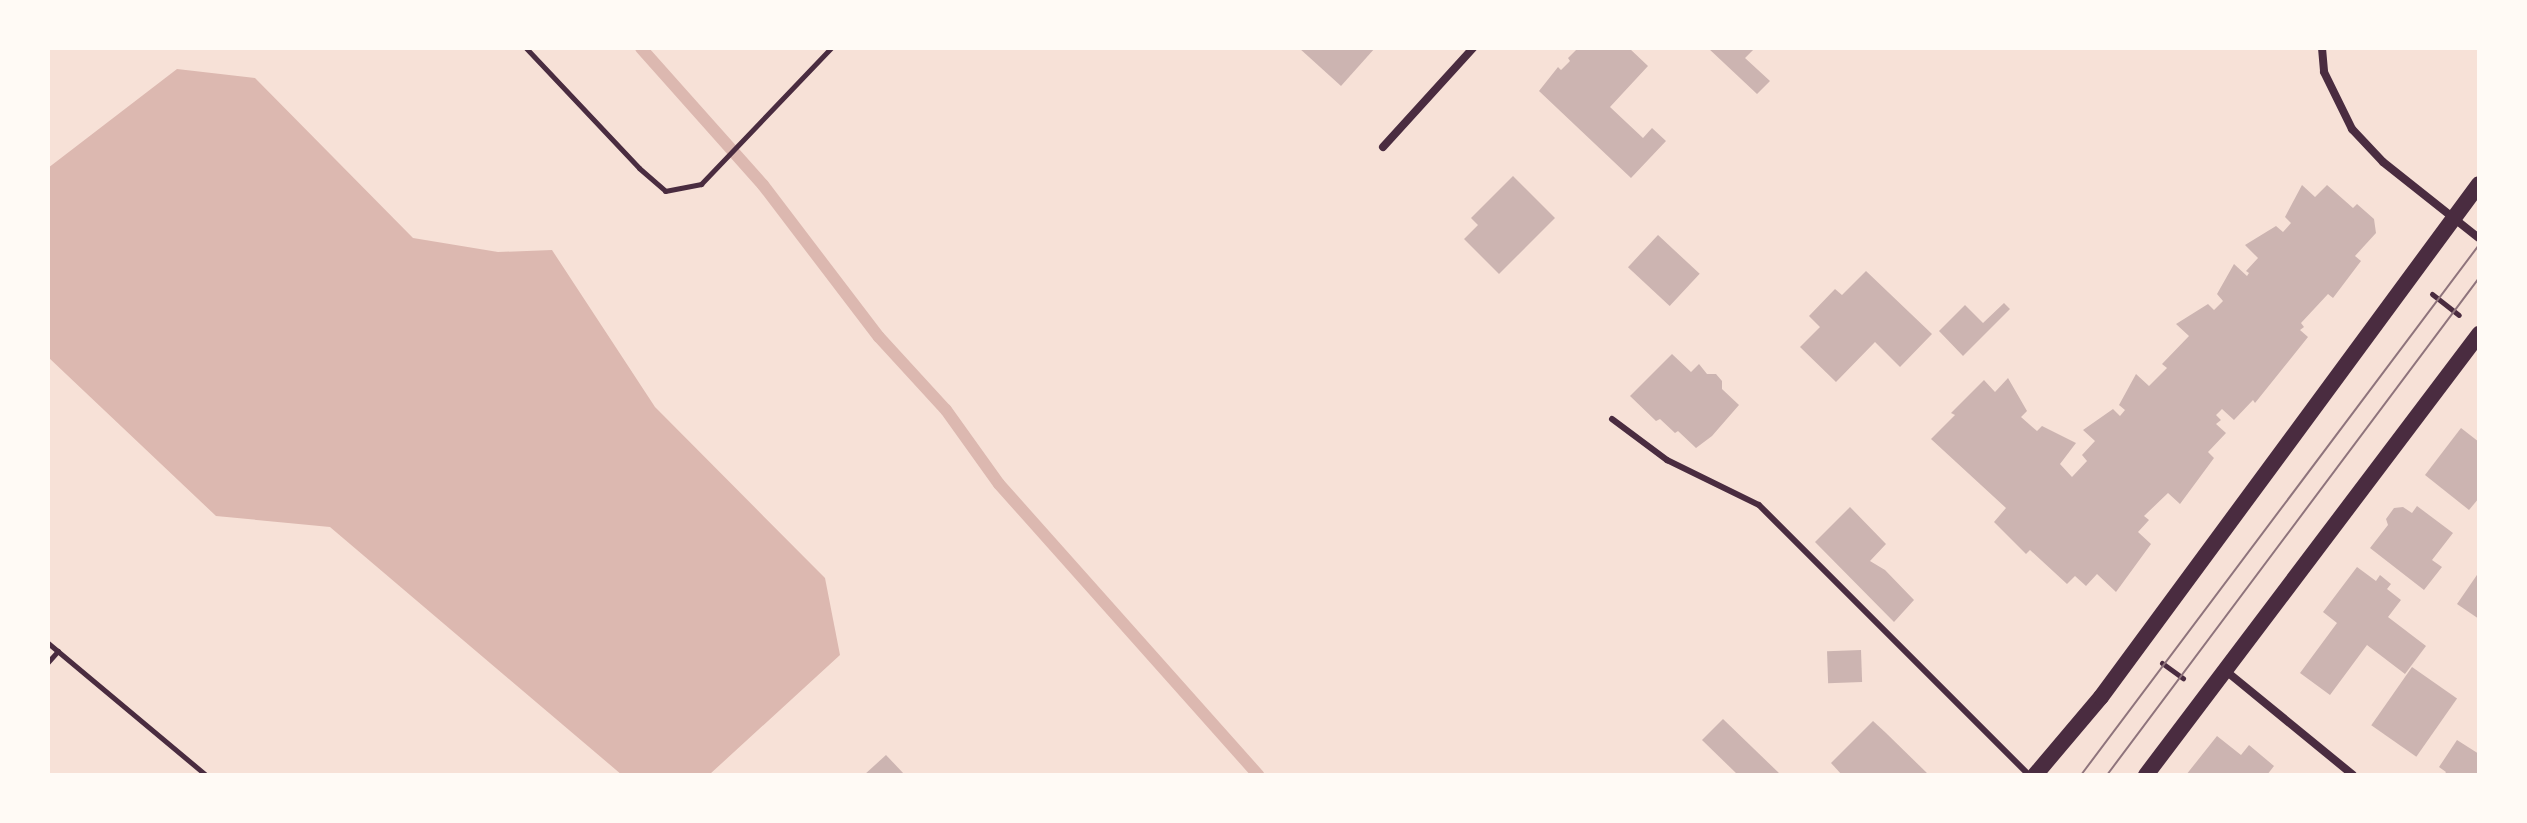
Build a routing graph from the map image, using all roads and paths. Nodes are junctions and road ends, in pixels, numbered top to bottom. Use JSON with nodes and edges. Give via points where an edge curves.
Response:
{"nodes":[{"id":1,"x":526,"y":48,"type":"edge"},
{"id":2,"x":831,"y":48,"type":"edge"},
{"id":3,"x":1473,"y":48,"type":"edge"},
{"id":4,"x":2322,"y":48,"type":"edge"},
{"id":5,"x":1383,"y":147,"type":"dead end"},
{"id":6,"x":2479,"y":184,"type":"edge"},
{"id":7,"x":2452,"y":218,"type":"junction"},
{"id":8,"x":2479,"y":238,"type":"edge"},
{"id":9,"x":2408,"y":277,"type":"junction"},
{"id":10,"x":2475,"y":329,"type":"edge"},
{"id":11,"x":1612,"y":419,"type":"dead end"},
{"id":12,"x":48,"y":643,"type":"edge"},
{"id":13,"x":2139,"y":645,"type":"junction"},
{"id":14,"x":58,"y":651,"type":"junction"},
{"id":15,"x":48,"y":662,"type":"edge"},
{"id":16,"x":2226,"y":671,"type":"junction"},
{"id":17,"x":2206,"y":696,"type":"junction"},
{"id":18,"x":206,"y":775,"type":"edge"},
{"id":19,"x":2029,"y":775,"type":"edge"},
{"id":20,"x":2035,"y":775,"type":"edge"},
{"id":21,"x":2146,"y":775,"type":"edge"},
{"id":22,"x":2353,"y":775,"type":"edge"}],
"edges":[{"from":1,"to":2,"type":"path","via":[[665,191],[701,184]]},
{"from":3,"to":5,"type":"street"},
{"from":4,"to":7,"type":"street","via":[[2324,72],[2352,129],[2383,162]]},
{"from":6,"to":7,"type":"main road"},
{"from":7,"to":8,"type":"street"},
{"from":7,"to":9,"type":"main road"},
{"from":9,"to":10,"type":"path"},
{"from":9,"to":13,"type":"main road"},
{"from":10,"to":16,"type":"main road"},
{"from":11,"to":19,"type":"lane","via":[[1667,460],[1759,505]]},
{"from":12,"to":14,"type":"path"},
{"from":13,"to":17,"type":"path"},
{"from":13,"to":20,"type":"main road"},
{"from":14,"to":15,"type":"path"},
{"from":14,"to":18,"type":"path"},
{"from":16,"to":17,"type":"main road"},
{"from":16,"to":22,"type":"street"},
{"from":17,"to":21,"type":"main road"}]}
